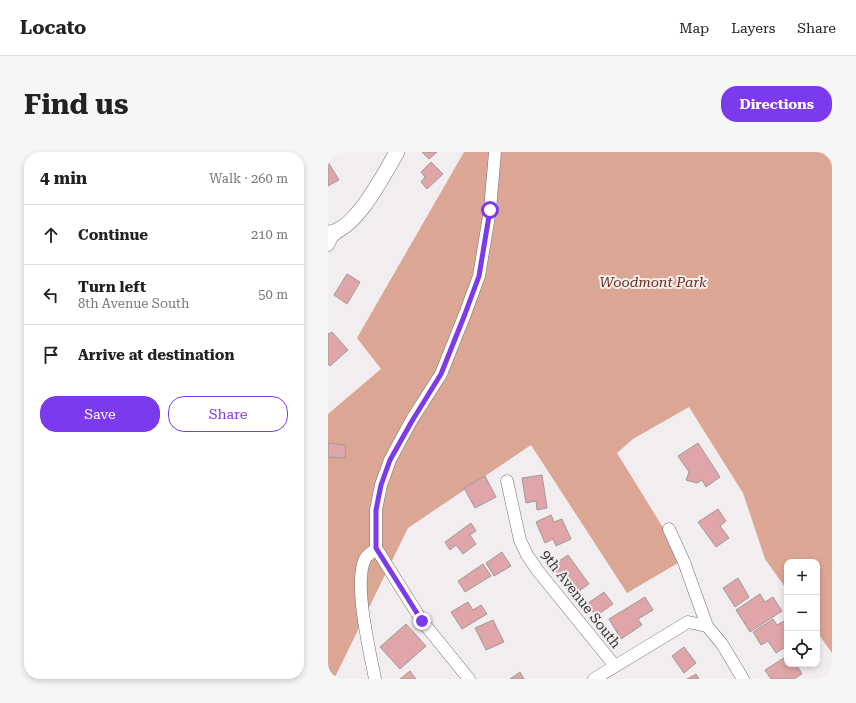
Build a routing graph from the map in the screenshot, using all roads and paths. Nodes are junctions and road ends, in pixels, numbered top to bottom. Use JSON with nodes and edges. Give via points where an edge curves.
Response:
{"nodes":[{"id":1,"x":397,"y":152,"type":"edge"},
{"id":2,"x":495,"y":152,"type":"edge"},
{"id":3,"x":331,"y":236,"type":"edge"},
{"id":4,"x":507,"y":481,"type":"dead end"},
{"id":5,"x":669,"y":529,"type":"dead end"},
{"id":6,"x":376,"y":548,"type":"junction"},
{"id":7,"x":707,"y":626,"type":"junction"},
{"id":8,"x":615,"y":666,"type":"junction"},
{"id":9,"x":375,"y":679,"type":"edge"},
{"id":10,"x":469,"y":679,"type":"edge"},
{"id":11,"x":594,"y":679,"type":"edge"},
{"id":12,"x":743,"y":679,"type":"edge"}],
"edges":[{"from":1,"to":3,"type":"main road","via":[[378,186],[352,221]]},
{"from":2,"to":6,"type":"street","via":[[490,210],[479,276],[441,374],[390,460],[376,510]]},
{"from":4,"to":8,"type":"street","name":"9th Avenue South","via":[[520,540],[528,555]]},
{"from":5,"to":7,"type":"street"},
{"from":6,"to":9,"type":"street","via":[[366,559],[360,580]]},
{"from":6,"to":10,"type":"street","via":[[422,621]]},
{"from":7,"to":8,"type":"street","via":[[688,622]]},
{"from":7,"to":12,"type":"street","via":[[722,644]]},
{"from":8,"to":11,"type":"street"}]}
